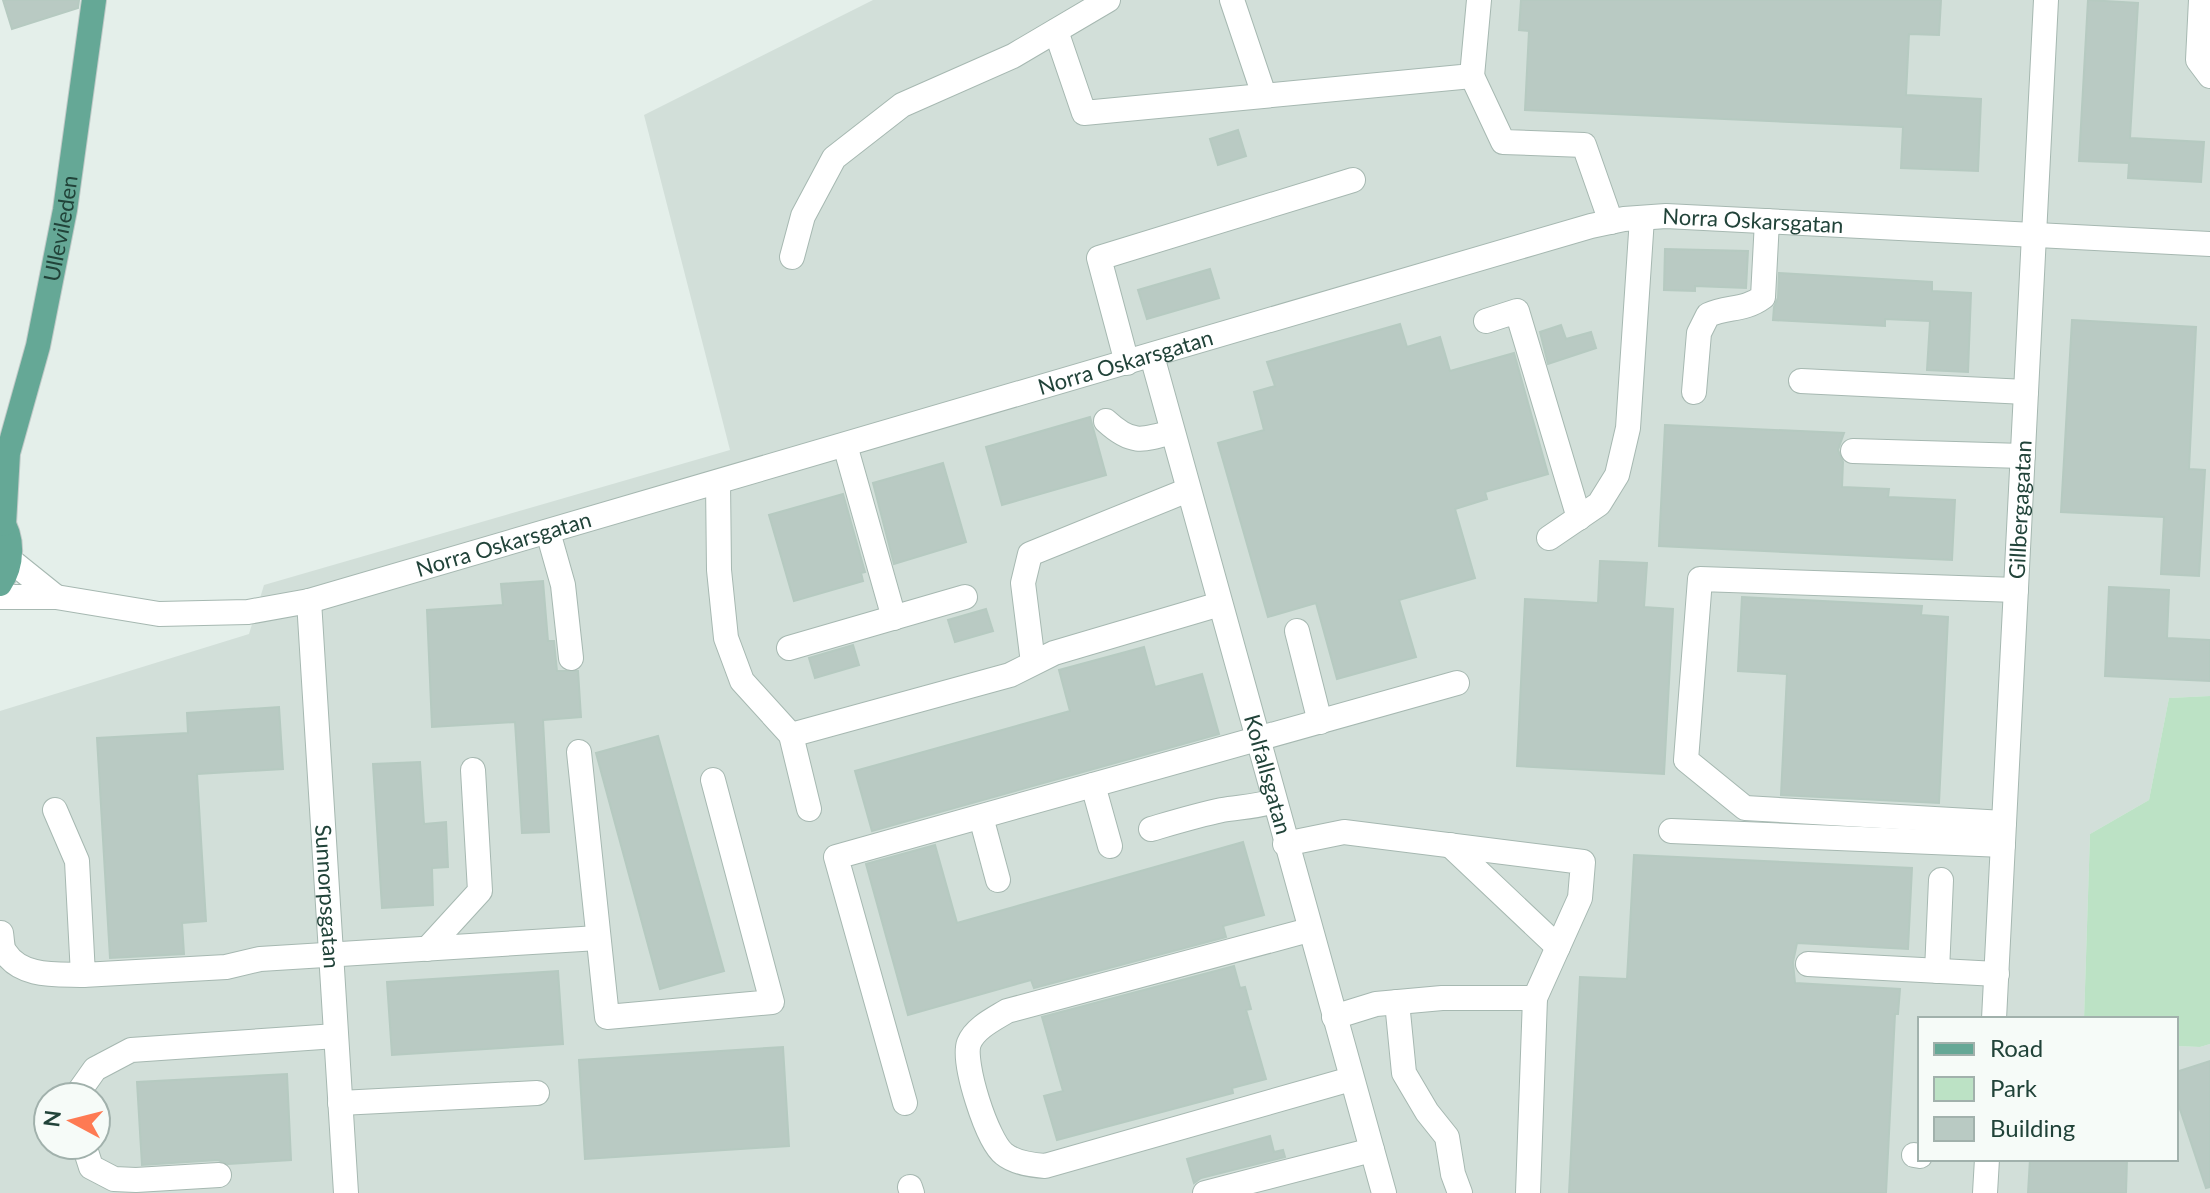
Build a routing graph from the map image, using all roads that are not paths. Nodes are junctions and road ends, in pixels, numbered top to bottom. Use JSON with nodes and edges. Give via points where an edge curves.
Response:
{"nodes":[{"id":1,"x":94,"y":0,"type":"edge"},
{"id":2,"x":1108,"y":0,"type":"edge"},
{"id":3,"x":1232,"y":0,"type":"edge"},
{"id":4,"x":1479,"y":0,"type":"edge"},
{"id":5,"x":2046,"y":0,"type":"edge"},
{"id":6,"x":2201,"y":0,"type":"edge"},
{"id":7,"x":1056,"y":31,"type":"junction"},
{"id":8,"x":1472,"y":76,"type":"junction"},
{"id":9,"x":2210,"y":76,"type":"edge"},
{"id":10,"x":1264,"y":95,"type":"junction"},
{"id":11,"x":1353,"y":180,"type":"dead end"},
{"id":12,"x":1642,"y":218,"type":"junction"},
{"id":13,"x":1767,"y":221,"type":"junction"},
{"id":14,"x":1611,"y":222,"type":"junction"},
{"id":15,"x":2034,"y":236,"type":"junction"},
{"id":16,"x":2210,"y":244,"type":"edge"},
{"id":17,"x":792,"y":257,"type":"dead end"},
{"id":18,"x":1486,"y":321,"type":"dead end"},
{"id":19,"x":1152,"y":356,"type":"junction"},
{"id":20,"x":1127,"y":363,"type":"junction"},
{"id":21,"x":1801,"y":381,"type":"dead end"},
{"id":22,"x":1694,"y":392,"type":"dead end"},
{"id":23,"x":2026,"y":392,"type":"junction"},
{"id":24,"x":1106,"y":421,"type":"dead end"},
{"id":25,"x":1172,"y":432,"type":"junction"},
{"id":26,"x":845,"y":445,"type":"junction"},
{"id":27,"x":1853,"y":451,"type":"dead end"},
{"id":28,"x":2023,"y":456,"type":"junction"},
{"id":29,"x":4,"y":457,"type":"edge"},
{"id":30,"x":718,"y":482,"type":"junction"},
{"id":31,"x":1188,"y":490,"type":"junction"},
{"id":32,"x":1579,"y":518,"type":"junction"},
{"id":33,"x":2,"y":521,"type":"edge"},
{"id":34,"x":548,"y":532,"type":"junction"},
{"id":35,"x":1549,"y":538,"type":"dead end"},
{"id":36,"x":10,"y":560,"type":"junction"},
{"id":37,"x":0,"y":584,"type":"edge"},
{"id":38,"x":2016,"y":590,"type":"junction"},
{"id":39,"x":0,"y":597,"type":"edge"},
{"id":40,"x":56,"y":597,"type":"junction"},
{"id":41,"x":965,"y":597,"type":"dead end"},
{"id":42,"x":309,"y":601,"type":"junction"},
{"id":43,"x":1220,"y":604,"type":"junction"},
{"id":44,"x":894,"y":618,"type":"junction"},
{"id":45,"x":1297,"y":631,"type":"dead end"},
{"id":46,"x":789,"y":648,"type":"dead end"},
{"id":47,"x":571,"y":658,"type":"dead end"},
{"id":48,"x":1033,"y":663,"type":"junction"},
{"id":49,"x":1457,"y":683,"type":"dead end"},
{"id":50,"x":1320,"y":722,"type":"junction"},
{"id":51,"x":791,"y":735,"type":"junction"},
{"id":52,"x":1257,"y":739,"type":"junction"},
{"id":53,"x":579,"y":752,"type":"dead end"},
{"id":54,"x":473,"y":770,"type":"dead end"},
{"id":55,"x":713,"y":780,"type":"dead end"},
{"id":56,"x":1093,"y":785,"type":"junction"},
{"id":57,"x":1274,"y":801,"type":"junction"},
{"id":58,"x":809,"y":809,"type":"dead end"},
{"id":59,"x":55,"y":810,"type":"dead end"},
{"id":60,"x":981,"y":817,"type":"junction"},
{"id":61,"x":1151,"y":829,"type":"dead end"},
{"id":62,"x":1671,"y":831,"type":"dead end"},
{"id":63,"x":2004,"y":834,"type":"junction"},
{"id":64,"x":1285,"y":844,"type":"junction"},
{"id":65,"x":1450,"y":845,"type":"junction"},
{"id":66,"x":1110,"y":846,"type":"dead end"},
{"id":67,"x":998,"y":880,"type":"dead end"},
{"id":68,"x":1941,"y":880,"type":"dead end"},
{"id":69,"x":1309,"y":930,"type":"junction"},
{"id":70,"x":1,"y":933,"type":"edge"},
{"id":71,"x":598,"y":938,"type":"junction"},
{"id":72,"x":1558,"y":947,"type":"junction"},
{"id":73,"x":427,"y":949,"type":"junction"},
{"id":74,"x":331,"y":955,"type":"junction"},
{"id":75,"x":1808,"y":964,"type":"dead end"},
{"id":76,"x":1937,"y":971,"type":"junction"},
{"id":77,"x":1997,"y":974,"type":"junction"},
{"id":78,"x":83,"y":975,"type":"junction"},
{"id":79,"x":1535,"y":998,"type":"junction"},
{"id":80,"x":1397,"y":1002,"type":"junction"},
{"id":81,"x":1334,"y":1017,"type":"junction"},
{"id":82,"x":1994,"y":1017,"type":"edge"},
{"id":83,"x":336,"y":1036,"type":"junction"},
{"id":84,"x":1351,"y":1079,"type":"junction"},
{"id":85,"x":86,"y":1081,"type":"edge"},
{"id":86,"x":537,"y":1093,"type":"dead end"},
{"id":87,"x":340,"y":1103,"type":"junction"},
{"id":88,"x":905,"y":1103,"type":"dead end"},
{"id":89,"x":1372,"y":1150,"type":"junction"},
{"id":90,"x":89,"y":1161,"type":"edge"},
{"id":91,"x":1987,"y":1161,"type":"edge"},
{"id":92,"x":219,"y":1175,"type":"dead end"},
{"id":93,"x":346,"y":1193,"type":"edge"},
{"id":94,"x":1205,"y":1193,"type":"edge"},
{"id":95,"x":1384,"y":1193,"type":"edge"},
{"id":96,"x":1460,"y":1193,"type":"edge"},
{"id":97,"x":1528,"y":1193,"type":"edge"},
{"id":98,"x":1985,"y":1193,"type":"edge"}],
"edges":[{"from":1,"to":29,"type":"main road","name":"Ullevileden","via":[[65,210],[38,346]]},
{"from":2,"to":7,"type":"street"},
{"from":3,"to":10,"type":"street"},
{"from":4,"to":8,"type":"street"},
{"from":5,"to":15,"type":"street","name":"Gillbergagatan"},
{"from":6,"to":9,"type":"street","via":[[2198,60]]},
{"from":7,"to":10,"type":"street","via":[[1084,113]]},
{"from":7,"to":17,"type":"street","via":[[902,105],[834,158],[803,216]]},
{"from":8,"to":10,"type":"street"},
{"from":8,"to":14,"type":"street","via":[[1503,142],[1584,145]]},
{"from":11,"to":20,"type":"street","via":[[1099,258]]},
{"from":12,"to":13,"type":"street","name":"Norra Oskarsgatan"},
{"from":12,"to":14,"type":"street","name":"Norra Oskarsgatan"},
{"from":12,"to":32,"type":"street","via":[[1628,428],[1617,475],[1599,504]]},
{"from":13,"to":15,"type":"street","name":"Norra Oskarsgatan"},
{"from":13,"to":22,"type":"street","via":[[1763,297],[1749,307],[1708,315],[1699,333]]},
{"from":14,"to":19,"type":"street","name":"Norra Oskarsgatan"},
{"from":15,"to":16,"type":"street","name":"Norra Oskarsgatan"},
{"from":15,"to":23,"type":"street","name":"Gillbergagatan"},
{"from":18,"to":32,"type":"street","via":[[1517,311]]},
{"from":19,"to":20,"type":"street","name":"Norra Oskarsgatan"},
{"from":19,"to":25,"type":"street","name":"Kolfallsgatan"},
{"from":20,"to":26,"type":"street","name":"Norra Oskarsgatan"},
{"from":21,"to":23,"type":"street"},
{"from":23,"to":28,"type":"street","name":"Gillbergagatan"},
{"from":24,"to":25,"type":"street","via":[[1135,440]]},
{"from":25,"to":31,"type":"street","name":"Kolfallsgatan"},
{"from":26,"to":30,"type":"street","name":"Norra Oskarsgatan"},
{"from":26,"to":44,"type":"street"},
{"from":27,"to":28,"type":"street"},
{"from":28,"to":38,"type":"street","name":"Gillbergagatan"},
{"from":29,"to":33,"type":"main road","name":"Ullevileden"},
{"from":30,"to":34,"type":"street","name":"Norra Oskarsgatan"},
{"from":30,"to":51,"type":"street","via":[[726,638],[742,681]]},
{"from":31,"to":43,"type":"street","name":"Kolfallsgatan"},
{"from":31,"to":48,"type":"street","via":[[1030,554],[1023,583]]},
{"from":32,"to":35,"type":"street"},
{"from":33,"to":36,"type":"main road","name":"Ullevileden"},
{"from":34,"to":42,"type":"street","name":"Norra Oskarsgatan"},
{"from":34,"to":47,"type":"street","via":[[563,585]]},
{"from":36,"to":37,"type":"main road"},
{"from":36,"to":40,"type":"street","name":"Norra Oskarsgatan"},
{"from":38,"to":63,"type":"street","name":"Gillbergagatan"},
{"from":38,"to":63,"type":"street","via":[[1700,579],[1686,760],[1745,808]]},
{"from":39,"to":40,"type":"street","name":"Norra Oskarsgatan"},
{"from":40,"to":42,"type":"street","name":"Norra Oskarsgatan","via":[[159,614],[248,612]]},
{"from":41,"to":44,"type":"street"},
{"from":42,"to":74,"type":"street","name":"Sunnorpsgatan"},
{"from":43,"to":48,"type":"street"},
{"from":43,"to":52,"type":"street","name":"Kolfallsgatan"},
{"from":44,"to":46,"type":"street"},
{"from":45,"to":50,"type":"street"},
{"from":48,"to":51,"type":"street","via":[[1010,675]]},
{"from":49,"to":50,"type":"street"},
{"from":50,"to":52,"type":"street"},
{"from":51,"to":58,"type":"street"},
{"from":52,"to":56,"type":"street"},
{"from":52,"to":57,"type":"street","name":"Kolfallsgatan"},
{"from":53,"to":71,"type":"street"},
{"from":54,"to":73,"type":"street","via":[[480,891]]},
{"from":55,"to":71,"type":"street","via":[[772,1002],[607,1017]]},
{"from":56,"to":60,"type":"street"},
{"from":56,"to":66,"type":"street"},
{"from":57,"to":61,"type":"street"},
{"from":57,"to":64,"type":"street","name":"Kolfallsgatan"},
{"from":59,"to":78,"type":"street","via":[[77,861]]},
{"from":60,"to":67,"type":"street"},
{"from":60,"to":88,"type":"street","via":[[836,857]]},
{"from":62,"to":63,"type":"street"},
{"from":63,"to":77,"type":"street","name":"Gillbergagatan"},
{"from":64,"to":65,"type":"street","via":[[1344,832]]},
{"from":64,"to":69,"type":"street","name":"Kolfallsgatan"},
{"from":65,"to":72,"type":"street"},
{"from":65,"to":72,"type":"street","via":[[1583,862],[1580,898]]},
{"from":68,"to":76,"type":"street"},
{"from":69,"to":81,"type":"street","name":"Kolfallsgatan"},
{"from":69,"to":84,"type":"street","via":[[1007,1011],[970,1040],[967,1054],[977,1099],[987,1132],[1004,1154],[1045,1166]]},
{"from":70,"to":78,"type":"street","via":[[4,952],[21,968]]},
{"from":71,"to":73,"type":"street"},
{"from":72,"to":79,"type":"street"},
{"from":73,"to":74,"type":"street"},
{"from":74,"to":78,"type":"street"},
{"from":74,"to":83,"type":"street","name":"Sunnorpsgatan"},
{"from":75,"to":76,"type":"street"},
{"from":76,"to":77,"type":"street"},
{"from":77,"to":82,"type":"street","name":"Gillbergagatan"},
{"from":79,"to":80,"type":"street"},
{"from":79,"to":97,"type":"street"},
{"from":80,"to":81,"type":"street"},
{"from":80,"to":96,"type":"street","via":[[1404,1073],[1447,1137]]},
{"from":81,"to":84,"type":"street","name":"Kolfallsgatan"},
{"from":83,"to":85,"type":"street","via":[[131,1050],[95,1069]]},
{"from":83,"to":87,"type":"street","name":"Sunnorpsgatan"},
{"from":84,"to":89,"type":"street","name":"Kolfallsgatan"},
{"from":86,"to":87,"type":"street"},
{"from":87,"to":93,"type":"street","name":"Sunnorpsgatan"},
{"from":89,"to":94,"type":"street"},
{"from":89,"to":95,"type":"street","name":"Kolfallsgatan"},
{"from":90,"to":92,"type":"street","via":[[114,1179]]},
{"from":91,"to":98,"type":"street"}]}
